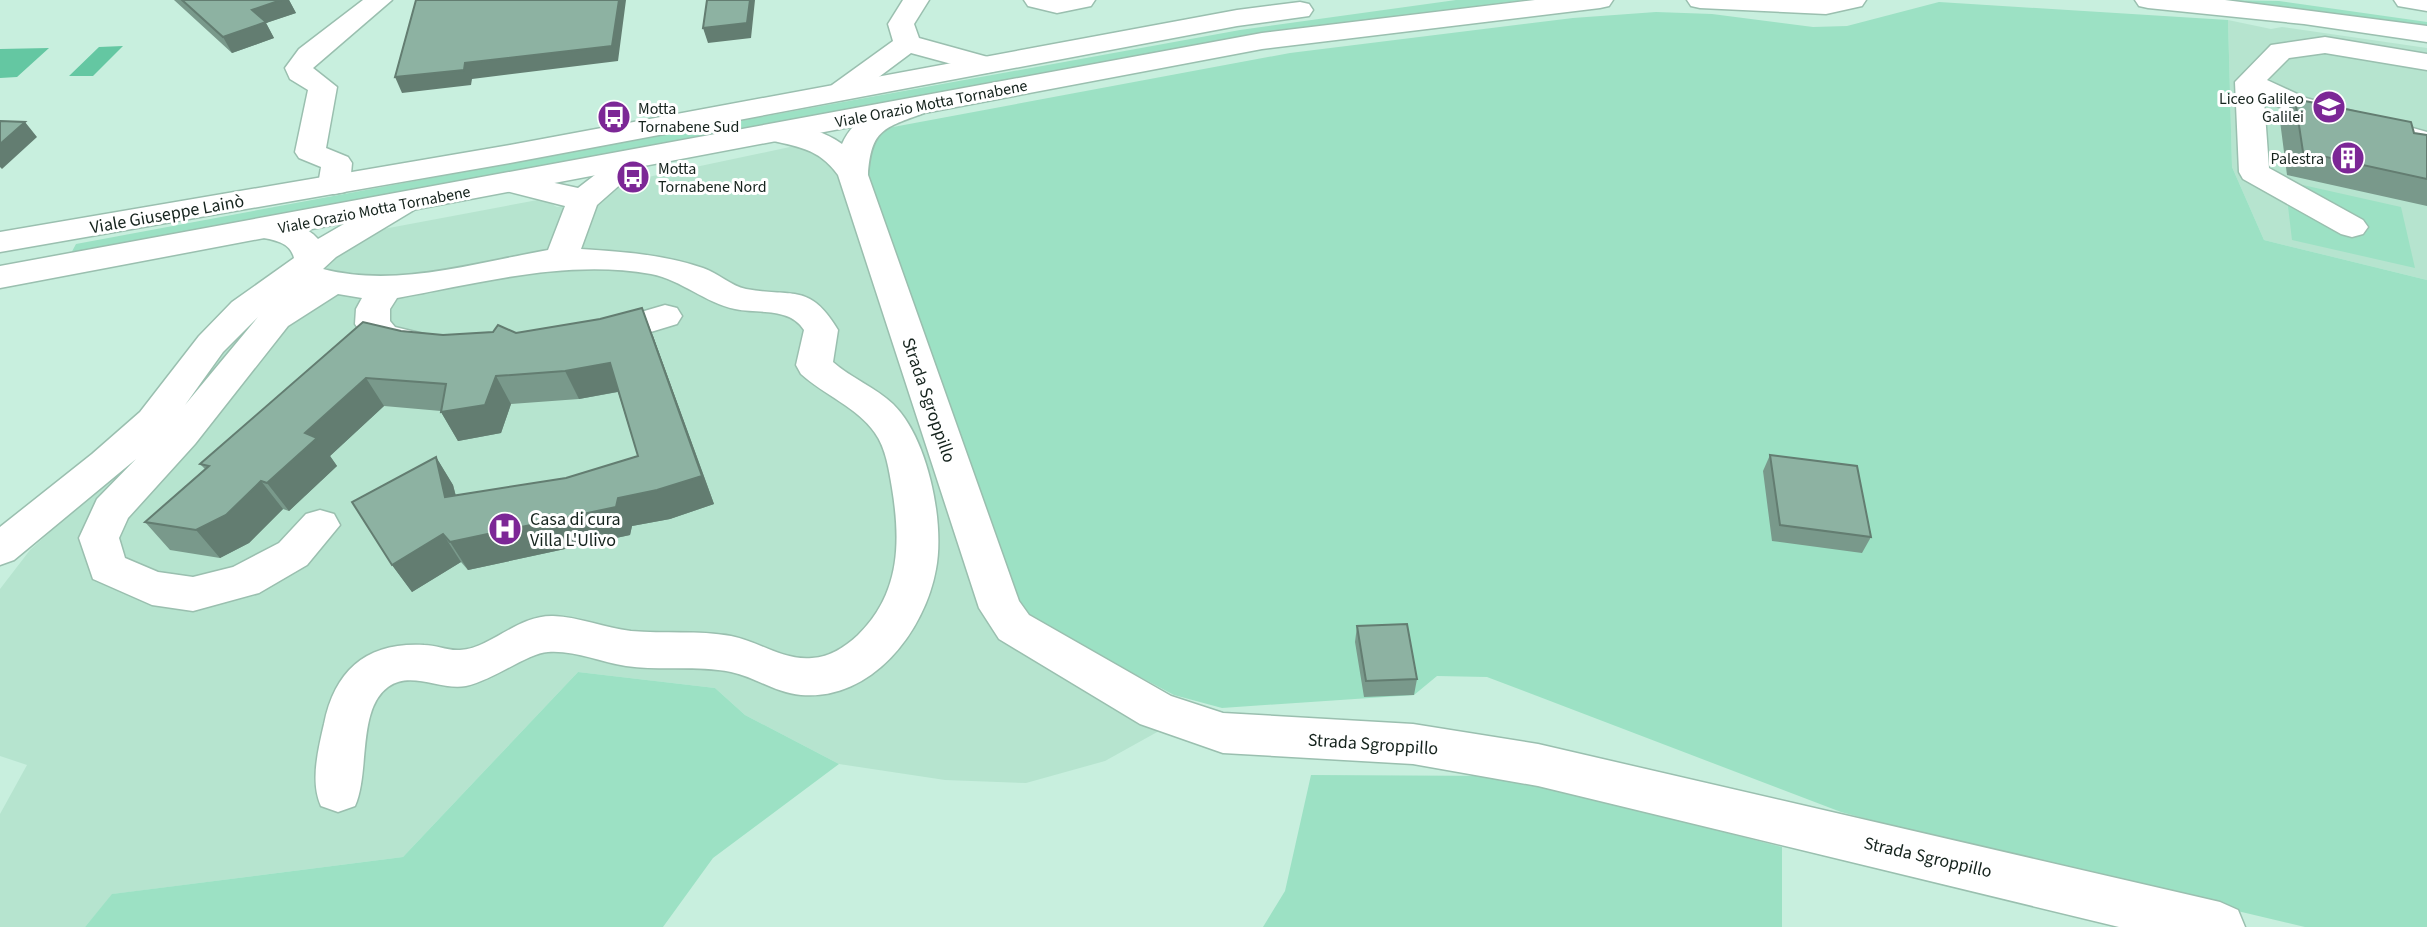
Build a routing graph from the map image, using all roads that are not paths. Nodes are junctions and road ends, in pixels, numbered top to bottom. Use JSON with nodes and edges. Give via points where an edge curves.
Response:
{"nodes":[{"id":1,"x":379,"y":0,"type":"edge"},
{"id":2,"x":916,"y":0,"type":"edge"},
{"id":3,"x":1037,"y":0,"type":"edge"},
{"id":4,"x":1082,"y":0,"type":"edge"},
{"id":5,"x":1600,"y":0,"type":"edge"},
{"id":6,"x":1700,"y":0,"type":"edge"},
{"id":7,"x":1772,"y":0,"type":"edge"},
{"id":8,"x":2148,"y":0,"type":"edge"},
{"id":9,"x":2328,"y":0,"type":"edge"},
{"id":10,"x":2407,"y":0,"type":"edge"},
{"id":11,"x":1851,"y":1,"type":"edge"},
{"id":12,"x":1363,"y":2,"type":"edge"},
{"id":13,"x":2427,"y":3,"type":"edge"},
{"id":14,"x":1808,"y":6,"type":"junction"},
{"id":15,"x":2427,"y":13,"type":"edge"},
{"id":16,"x":2427,"y":34,"type":"edge"},
{"id":17,"x":907,"y":43,"type":"junction"},
{"id":18,"x":2427,"y":62,"type":"edge"},
{"id":19,"x":985,"y":65,"type":"junction"},
{"id":20,"x":2249,"y":82,"type":"junction"},
{"id":21,"x":842,"y":92,"type":"junction"},
{"id":22,"x":914,"y":107,"type":"junction"},
{"id":23,"x":776,"y":133,"type":"junction"},
{"id":24,"x":2427,"y":141,"type":"edge"},
{"id":25,"x":633,"y":160,"type":"junction"},
{"id":26,"x":853,"y":174,"type":"junction"},
{"id":27,"x":513,"y":183,"type":"junction"},
{"id":28,"x":334,"y":184,"type":"junction"},
{"id":29,"x":582,"y":202,"type":"junction"},
{"id":30,"x":403,"y":203,"type":"junction"},
{"id":31,"x":2352,"y":227,"type":"dead end"},
{"id":32,"x":266,"y":229,"type":"junction"},
{"id":33,"x":0,"y":242,"type":"edge"},
{"id":34,"x":561,"y":258,"type":"junction"},
{"id":35,"x":314,"y":272,"type":"junction"},
{"id":36,"x":0,"y":277,"type":"edge"},
{"id":37,"x":386,"y":289,"type":"junction"},
{"id":38,"x":665,"y":316,"type":"dead end"},
{"id":39,"x":567,"y":342,"type":"edge"},
{"id":40,"x":449,"y":348,"type":"edge"},
{"id":41,"x":320,"y":525,"type":"dead end"},
{"id":42,"x":0,"y":549,"type":"edge"},
{"id":43,"x":338,"y":792,"type":"dead end"},
{"id":44,"x":2220,"y":927,"type":"edge"}],
"edges":[{"from":1,"to":28,"type":"main road","via":[[299,68],[323,87],[310,152],[337,163]]},
{"from":2,"to":17,"type":"main road","via":[[901,24]]},
{"from":3,"to":4,"type":"main road","via":[[1057,5]]},
{"from":5,"to":22,"type":"main road","name":"Viale Orazio Motta Tornabene","via":[[1262,41]]},
{"from":6,"to":14,"type":"main road"},
{"from":7,"to":14,"type":"main road"},
{"from":8,"to":16,"type":"main road"},
{"from":9,"to":15,"type":"main road"},
{"from":10,"to":13,"type":"main road"},
{"from":11,"to":14,"type":"main road"},
{"from":12,"to":19,"type":"main road","name":"Viale Orazio Motta Tornabene","via":[[1237,18]]},
{"from":17,"to":19,"type":"main road"},
{"from":17,"to":21,"type":"main road"},
{"from":18,"to":20,"type":"main road","via":[[2325,45],[2281,51]]},
{"from":19,"to":21,"type":"main road","name":"Viale Orazio Motta Tornabene"},
{"from":20,"to":24,"type":"main road","via":[[2296,104]]},
{"from":20,"to":31,"type":"main road","via":[[2254,172]]},
{"from":21,"to":28,"type":"main road","name":"Viale Orazio Motta Tornabene"},
{"from":22,"to":23,"type":"main road","name":"Viale Orazio Motta Tornabene"},
{"from":22,"to":26,"type":"main road","via":[[864,128],[854,147]]},
{"from":23,"to":25,"type":"main road","name":"Viale Orazio Motta Tornabene"},
{"from":23,"to":26,"type":"main road","via":[[828,145]]},
{"from":25,"to":27,"type":"main road","name":"Viale Orazio Motta Tornabene"},
{"from":25,"to":29,"type":"main road"},
{"from":26,"to":44,"type":"main road","name":"Strada Sgroppillo","via":[[1000,608],[1014,627],[1156,710],[1223,733],[1413,744],[1538,765]]},
{"from":27,"to":29,"type":"main road"},
{"from":27,"to":30,"type":"main road","name":"Viale Orazio Motta Tornabene"},
{"from":28,"to":33,"type":"main road","name":"Viale Giuseppe Lainò"},
{"from":29,"to":34,"type":"main road"},
{"from":30,"to":32,"type":"main road","name":"Viale Orazio Motta Tornabene"},
{"from":30,"to":35,"type":"main road","via":[[361,225]]},
{"from":32,"to":35,"type":"main road","via":[[299,237],[306,244]]},
{"from":32,"to":36,"type":"main road","name":"Viale Giuseppe Lainò"},
{"from":34,"to":37,"type":"main road"},
{"from":34,"to":43,"type":"main road","via":[[654,264],[694,276],[737,299],[791,304],[812,315],[821,330],[814,365],[828,381],[873,405],[896,435],[916,529],[917,562],[904,603],[886,637],[860,659],[813,677],[785,676],[733,655],[627,648],[545,634],[519,642],[493,661],[462,669],[422,663],[386,666],[363,682],[352,701]]},
{"from":35,"to":37,"type":"main road"},
{"from":35,"to":41,"type":"main road","via":[[182,434],[111,510],[99,538],[108,568],[152,588],[193,594],[244,581],[293,554]]},
{"from":35,"to":42,"type":"main road","via":[[244,310],[211,344],[153,421]]},
{"from":37,"to":40,"type":"main road","via":[[373,309],[372,324],[384,336]]},
{"from":38,"to":39,"type":"main road","via":[[615,333]]}]}
